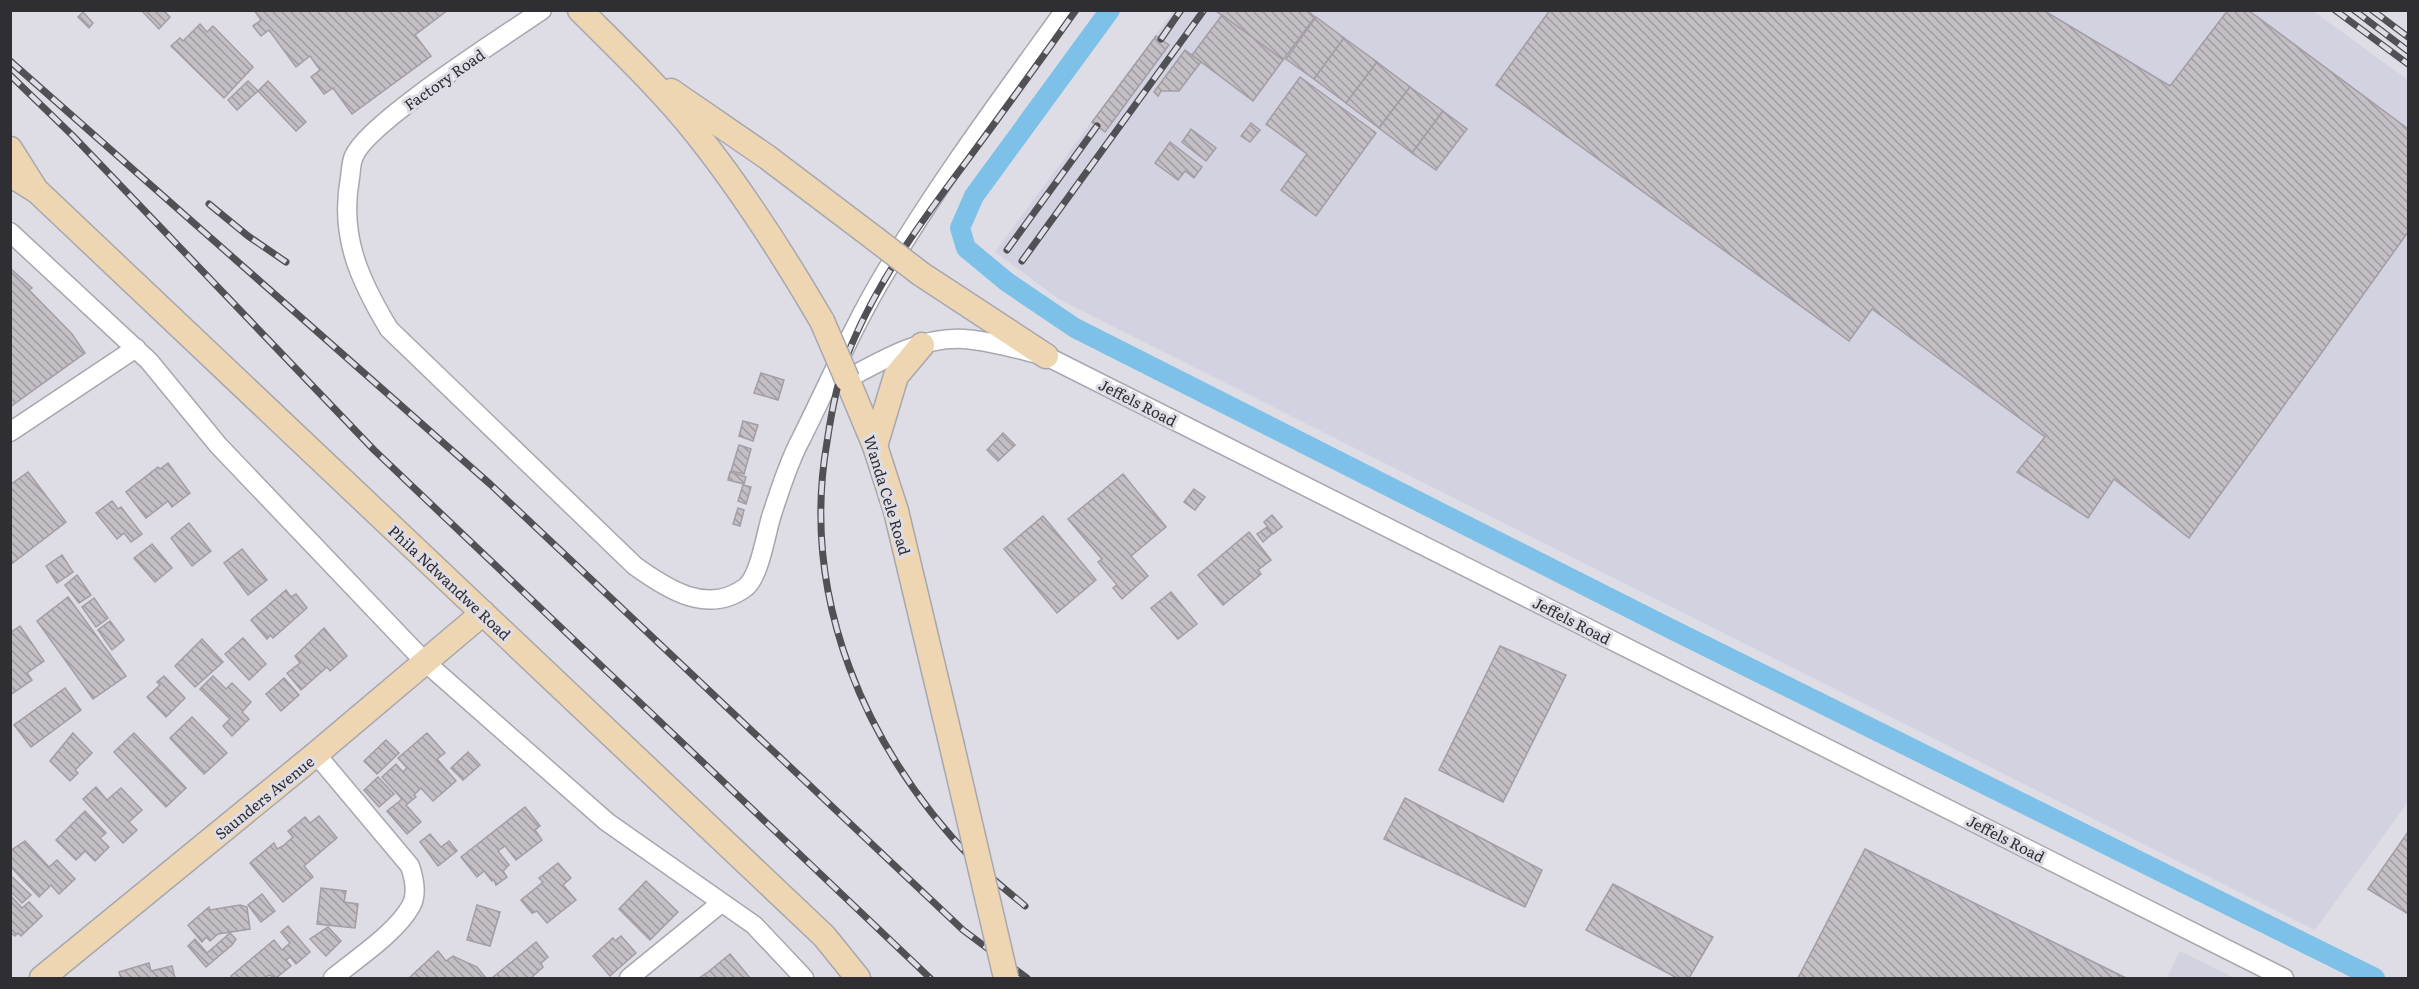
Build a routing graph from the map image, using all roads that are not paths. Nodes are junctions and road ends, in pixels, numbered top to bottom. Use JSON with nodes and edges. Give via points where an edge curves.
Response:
{"nodes":[{"id":1,"x":542,"y":10,"type":"edge"},
{"id":2,"x":580,"y":10,"type":"edge"},
{"id":3,"x":1065,"y":10,"type":"edge"},
{"id":4,"x":640,"y":69,"type":"junction"},
{"id":5,"x":10,"y":149,"type":"edge"},
{"id":6,"x":10,"y":174,"type":"edge"},
{"id":7,"x":37,"y":191,"type":"junction"},
{"id":8,"x":10,"y":232,"type":"edge"},
{"id":9,"x":922,"y":345,"type":"junction"},
{"id":10,"x":136,"y":348,"type":"junction"},
{"id":11,"x":1046,"y":356,"type":"junction"},
{"id":12,"x":851,"y":389,"type":"junction"},
{"id":13,"x":10,"y":432,"type":"edge"},
{"id":14,"x":875,"y":446,"type":"junction"},
{"id":15,"x":483,"y":613,"type":"junction"},
{"id":16,"x":424,"y":661,"type":"junction"},
{"id":17,"x":316,"y":754,"type":"junction"},
{"id":18,"x":721,"y":903,"type":"junction"},
{"id":19,"x":824,"y":936,"type":"junction"},
{"id":20,"x":42,"y":978,"type":"edge"},
{"id":21,"x":333,"y":978,"type":"edge"},
{"id":22,"x":629,"y":978,"type":"edge"},
{"id":23,"x":804,"y":978,"type":"edge"},
{"id":24,"x":858,"y":978,"type":"edge"},
{"id":25,"x":875,"y":978,"type":"edge"},
{"id":26,"x":1006,"y":978,"type":"edge"},
{"id":27,"x":2284,"y":978,"type":"edge"}],
"edges":[{"from":1,"to":3,"type":"street","name":"Factory Road","via":[[393,115],[354,155],[347,194],[346,225],[351,247],[365,290],[389,329],[635,566],[668,590],[715,600],[747,585],[756,571],[793,454],[861,315],[1011,85]]},
{"from":2,"to":4,"type":"street"},
{"from":4,"to":11,"type":"street","bridge":true,"via":[[766,157],[921,274]]},
{"from":4,"to":12,"type":"street","name":"Wanda Cele Road","bridge":true,"via":[[696,133],[770,234],[822,321]]},
{"from":5,"to":7,"type":"street","name":"Phila Ndwandwe Road"},
{"from":6,"to":7,"type":"street","name":"Phila Ndwandwe Road"},
{"from":7,"to":15,"type":"street","name":"Phila Ndwandwe Road"},
{"from":8,"to":10,"type":"street"},
{"from":9,"to":11,"type":"street","name":"Jeffels Road","via":[[964,339]]},
{"from":9,"to":12,"type":"street","name":"Jeffels Road","via":[[876,363]]},
{"from":9,"to":14,"type":"street","via":[[896,376]]},
{"from":10,"to":13,"type":"street"},
{"from":10,"to":16,"type":"street","via":[[218,446]]},
{"from":11,"to":27,"type":"street","name":"Jeffels Road"},
{"from":12,"to":14,"type":"street","name":"Wanda Cele Road"},
{"from":14,"to":26,"type":"street","name":"Wanda Cele Road","bridge":true,"via":[[896,511]]},
{"from":15,"to":16,"type":"street","name":"Saunders Avenue"},
{"from":15,"to":19,"type":"street","name":"Phila Ndwandwe Road"},
{"from":16,"to":17,"type":"street","name":"Saunders Avenue"},
{"from":16,"to":18,"type":"street","via":[[607,822]]},
{"from":17,"to":20,"type":"street","name":"Saunders Avenue"},
{"from":17,"to":21,"type":"street","via":[[410,866],[415,884],[412,905],[390,931]]},
{"from":18,"to":22,"type":"street"},
{"from":18,"to":23,"type":"street","via":[[754,926]]},
{"from":19,"to":24,"type":"street","name":"Phila Ndwandwe Road"},
{"from":19,"to":25,"type":"street"}]}
